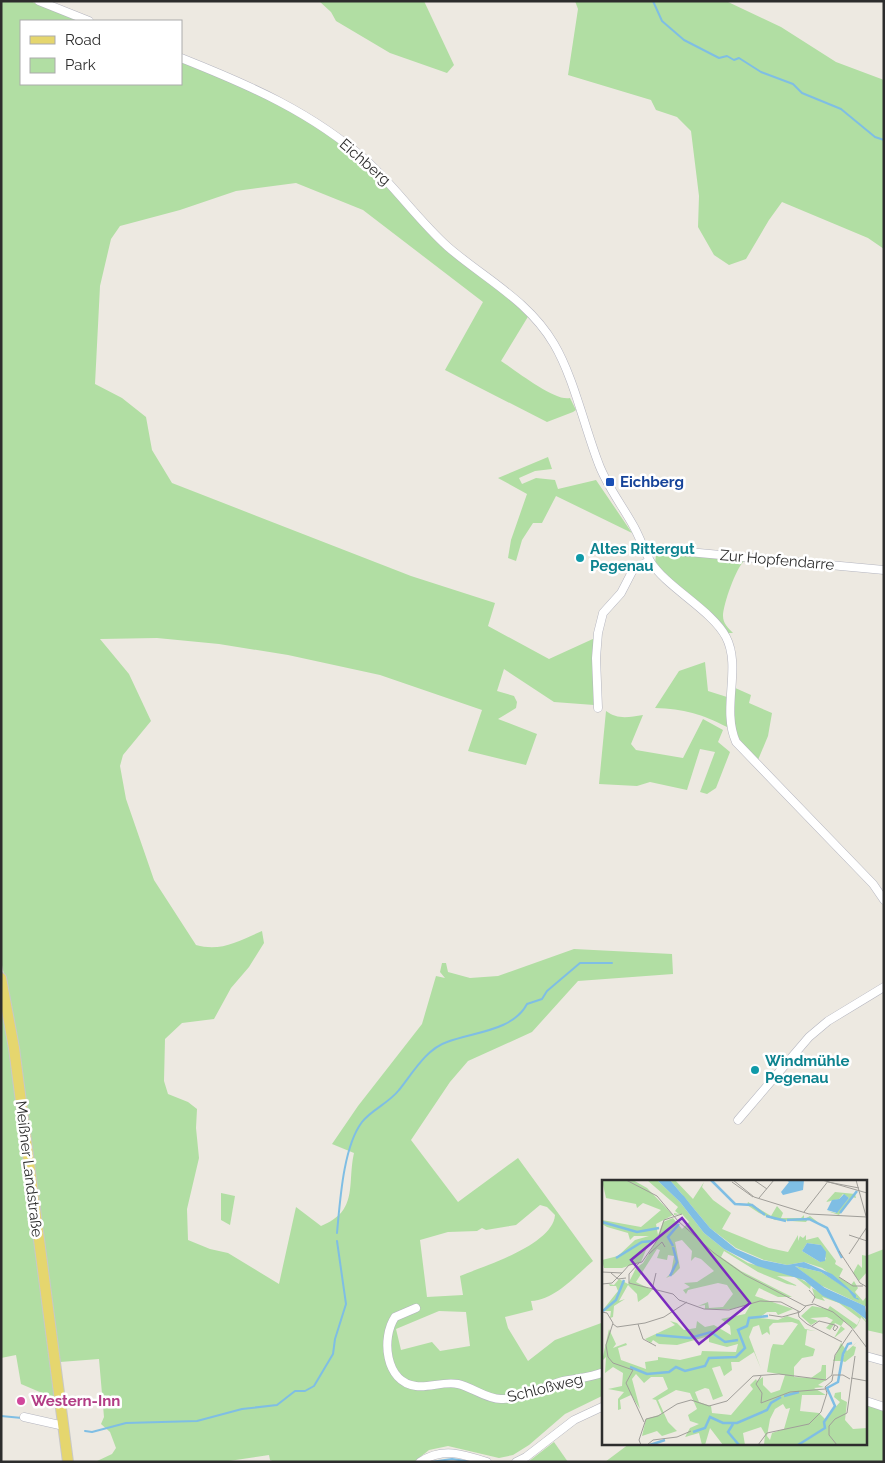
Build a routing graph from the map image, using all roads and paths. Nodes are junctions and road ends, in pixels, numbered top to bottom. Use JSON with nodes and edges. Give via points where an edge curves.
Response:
{"nodes":[{"id":1,"x":39,"y":1,"type":"edge"},
{"id":2,"x":86,"y":20,"type":"edge"},
{"id":3,"x":182,"y":58,"type":"edge"},
{"id":4,"x":645,"y":548,"type":"junction"},
{"id":5,"x":650,"y":561,"type":"junction"},
{"id":6,"x":884,"y":570,"type":"edge"},
{"id":7,"x":598,"y":708,"type":"dead end"},
{"id":8,"x":884,"y":900,"type":"edge"},
{"id":9,"x":1,"y":978,"type":"edge"},
{"id":10,"x":884,"y":987,"type":"edge"},
{"id":11,"x":738,"y":1120,"type":"dead end"},
{"id":12,"x":416,"y":1308,"type":"dead end"},
{"id":13,"x":868,"y":1357,"type":"edge"},
{"id":14,"x":884,"y":1361,"type":"edge"},
{"id":15,"x":602,"y":1373,"type":"edge"},
{"id":16,"x":868,"y":1402,"type":"edge"},
{"id":17,"x":602,"y":1407,"type":"edge"},
{"id":18,"x":884,"y":1407,"type":"edge"},
{"id":19,"x":24,"y":1417,"type":"dead end"},
{"id":20,"x":64,"y":1426,"type":"junction"},
{"id":21,"x":68,"y":1462,"type":"edge"},
{"id":22,"x":420,"y":1462,"type":"edge"},
{"id":23,"x":487,"y":1462,"type":"edge"},
{"id":24,"x":516,"y":1462,"type":"edge"}],
"edges":[{"from":1,"to":2,"type":"street"},
{"from":3,"to":4,"type":"street","name":"Eichberg","via":[[271,95],[346,144],[397,190],[447,246],[527,308],[556,347],[603,475]]},
{"from":4,"to":5,"type":"street"},
{"from":4,"to":6,"type":"street","name":"Zur Hopfendarre"},
{"from":5,"to":7,"type":"street","via":[[634,568],[621,593],[603,613],[596,658]]},
{"from":5,"to":8,"type":"street","via":[[725,635],[733,664],[729,694],[732,731],[740,748],[849,858]]},
{"from":9,"to":20,"type":"main road","name":"Meißner Landstraße","via":[[14,1048]]},
{"from":10,"to":11,"type":"street","via":[[808,1037]]},
{"from":12,"to":15,"type":"street","name":"Schloßweg","via":[[395,1317],[388,1340],[391,1368],[403,1380],[416,1386],[454,1383],[498,1399],[511,1399]]},
{"from":13,"to":14,"type":"street"},
{"from":16,"to":18,"type":"street"},
{"from":17,"to":24,"type":"street","via":[[574,1420]]},
{"from":19,"to":20,"type":"street"},
{"from":20,"to":21,"type":"main road","name":"Meißner Landstraße"},
{"from":22,"to":23,"type":"street","via":[[434,1455],[456,1452]]}]}
